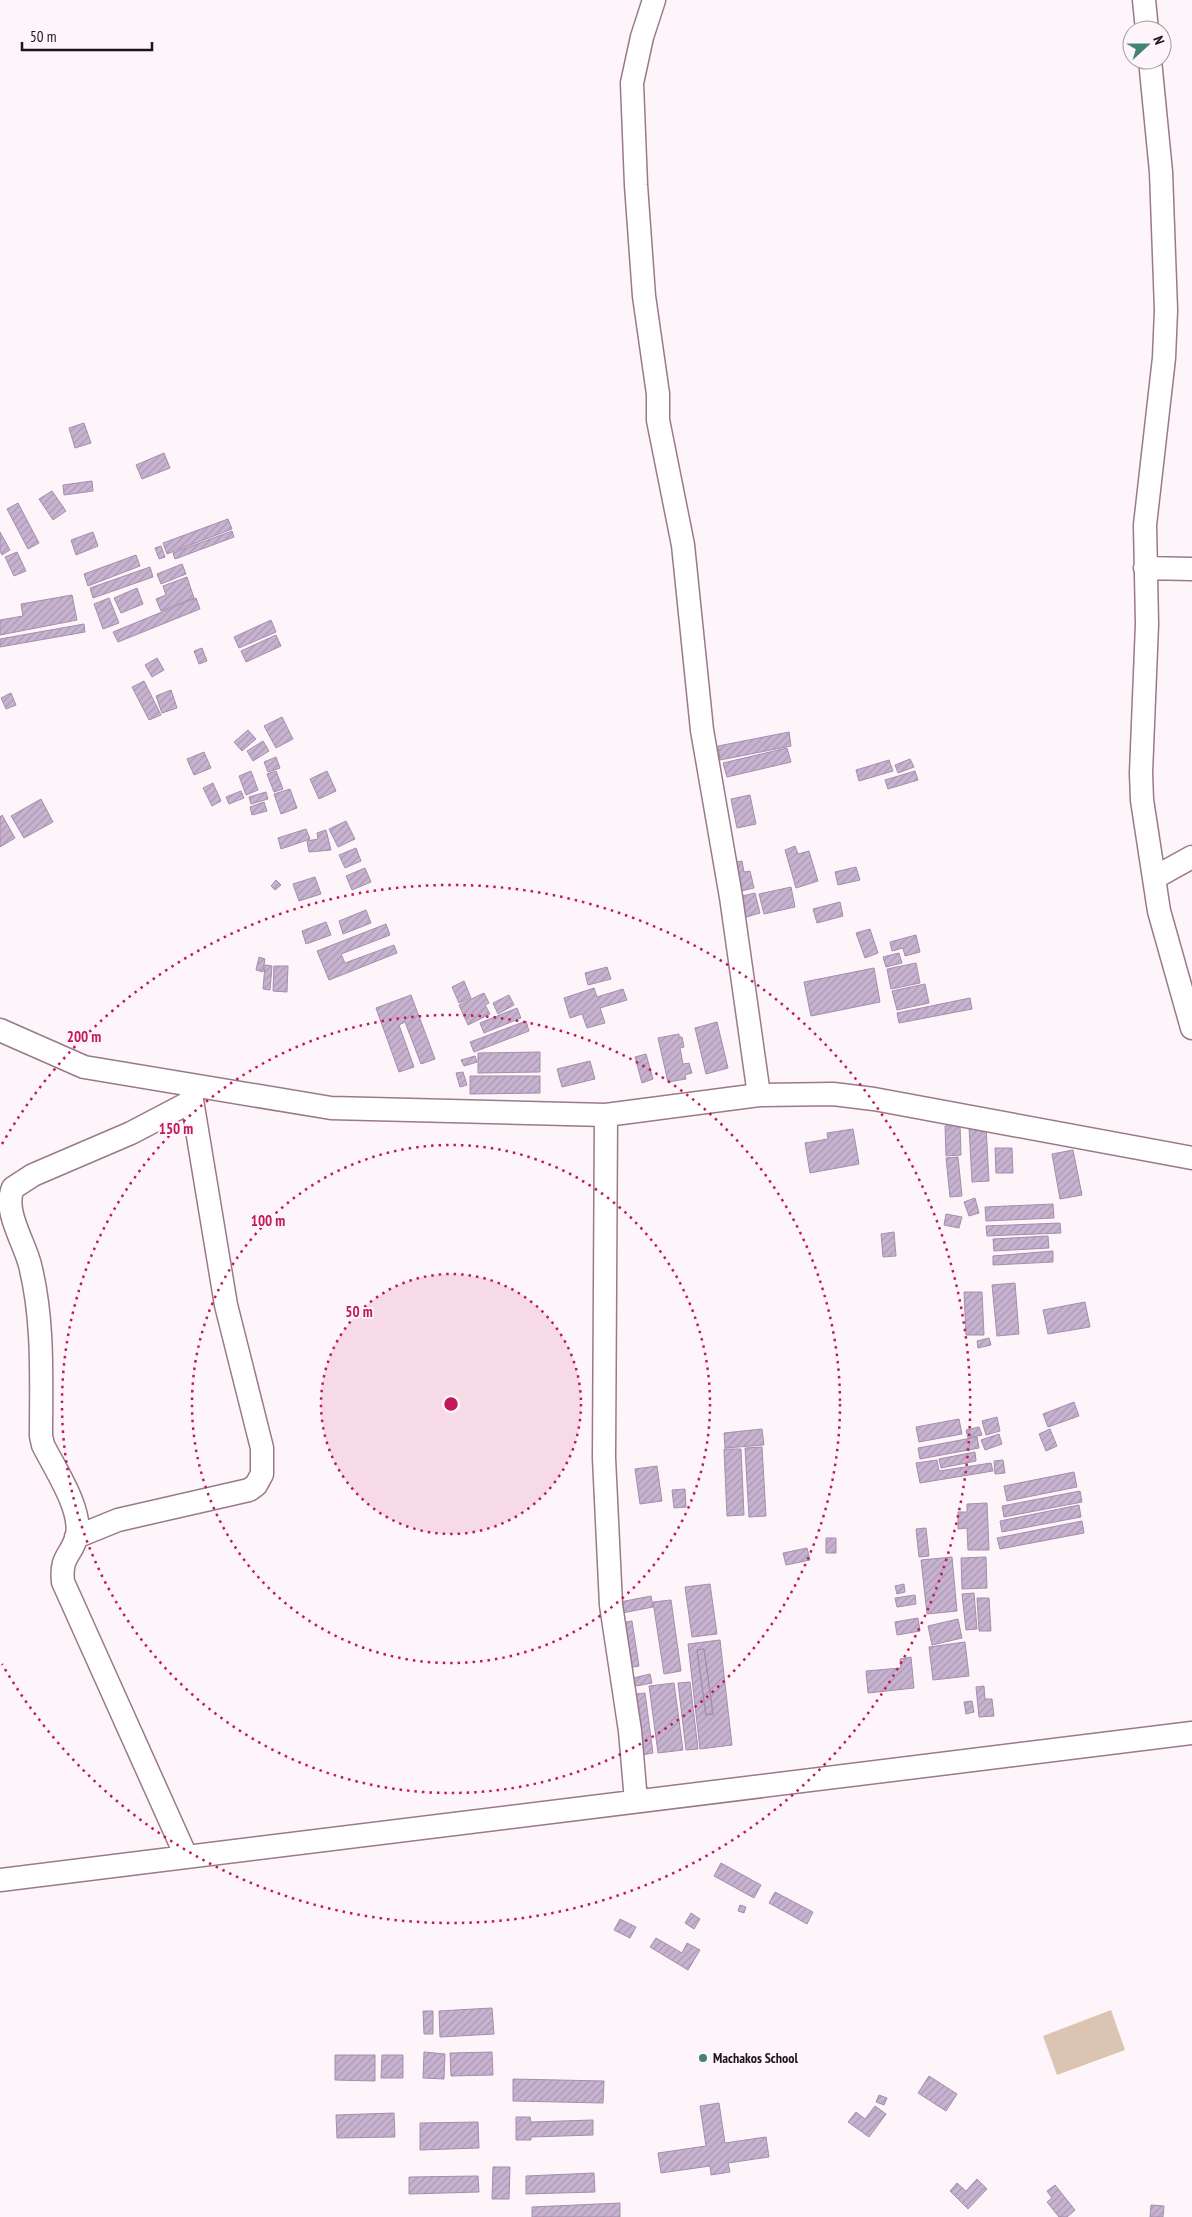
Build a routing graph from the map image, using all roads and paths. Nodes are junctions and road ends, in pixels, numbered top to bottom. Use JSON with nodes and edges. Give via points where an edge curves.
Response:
{"nodes":[{"id":1,"x":654,"y":0,"type":"edge"},
{"id":2,"x":1144,"y":0,"type":"edge"},
{"id":3,"x":1146,"y":20,"type":"edge"},
{"id":4,"x":1151,"y":70,"type":"edge"},
{"id":5,"x":1145,"y":568,"type":"junction"},
{"id":6,"x":1192,"y":569,"type":"edge"},
{"id":7,"x":1192,"y":856,"type":"edge"},
{"id":8,"x":1154,"y":878,"type":"junction"},
{"id":9,"x":1192,"y":1028,"type":"edge"},
{"id":10,"x":0,"y":1030,"type":"edge"},
{"id":11,"x":191,"y":1093,"type":"junction"},
{"id":12,"x":759,"y":1095,"type":"junction"},
{"id":13,"x":606,"y":1115,"type":"junction"},
{"id":14,"x":1192,"y":1158,"type":"edge"},
{"id":15,"x":76,"y":1537,"type":"junction"},
{"id":16,"x":1192,"y":1733,"type":"edge"},
{"id":17,"x":636,"y":1801,"type":"junction"},
{"id":18,"x":186,"y":1856,"type":"junction"},
{"id":19,"x":0,"y":1880,"type":"edge"}],
"edges":[{"from":1,"to":12,"type":"street","via":[[632,83],[644,296],[658,394],[658,420],[683,545],[702,730],[731,897]]},
{"from":2,"to":3,"type":"street"},
{"from":4,"to":5,"type":"street","via":[[1161,172],[1166,310],[1164,358],[1148,493]]},
{"from":5,"to":6,"type":"street"},
{"from":5,"to":8,"type":"street","via":[[1147,624],[1140,773]]},
{"from":7,"to":8,"type":"street"},
{"from":8,"to":9,"type":"street","via":[[1159,911]]},
{"from":10,"to":11,"type":"street","via":[[84,1067]]},
{"from":11,"to":13,"type":"street","via":[[331,1108]]},
{"from":11,"to":15,"type":"street","via":[[130,1133],[33,1175],[19,1183],[11,1194],[12,1211],[26,1250],[38,1304],[41,1436],[73,1505],[78,1522]]},
{"from":11,"to":15,"type":"street","via":[[226,1305],[262,1448],[262,1474],[249,1490],[118,1520]]},
{"from":12,"to":13,"type":"street"},
{"from":12,"to":14,"type":"street","via":[[832,1094],[874,1100]]},
{"from":13,"to":17,"type":"street","via":[[604,1458],[610,1605],[630,1731]]},
{"from":15,"to":18,"type":"street","via":[[63,1560],[63,1582]]},
{"from":16,"to":17,"type":"street"},
{"from":17,"to":18,"type":"street"},
{"from":18,"to":19,"type":"street"}]}
